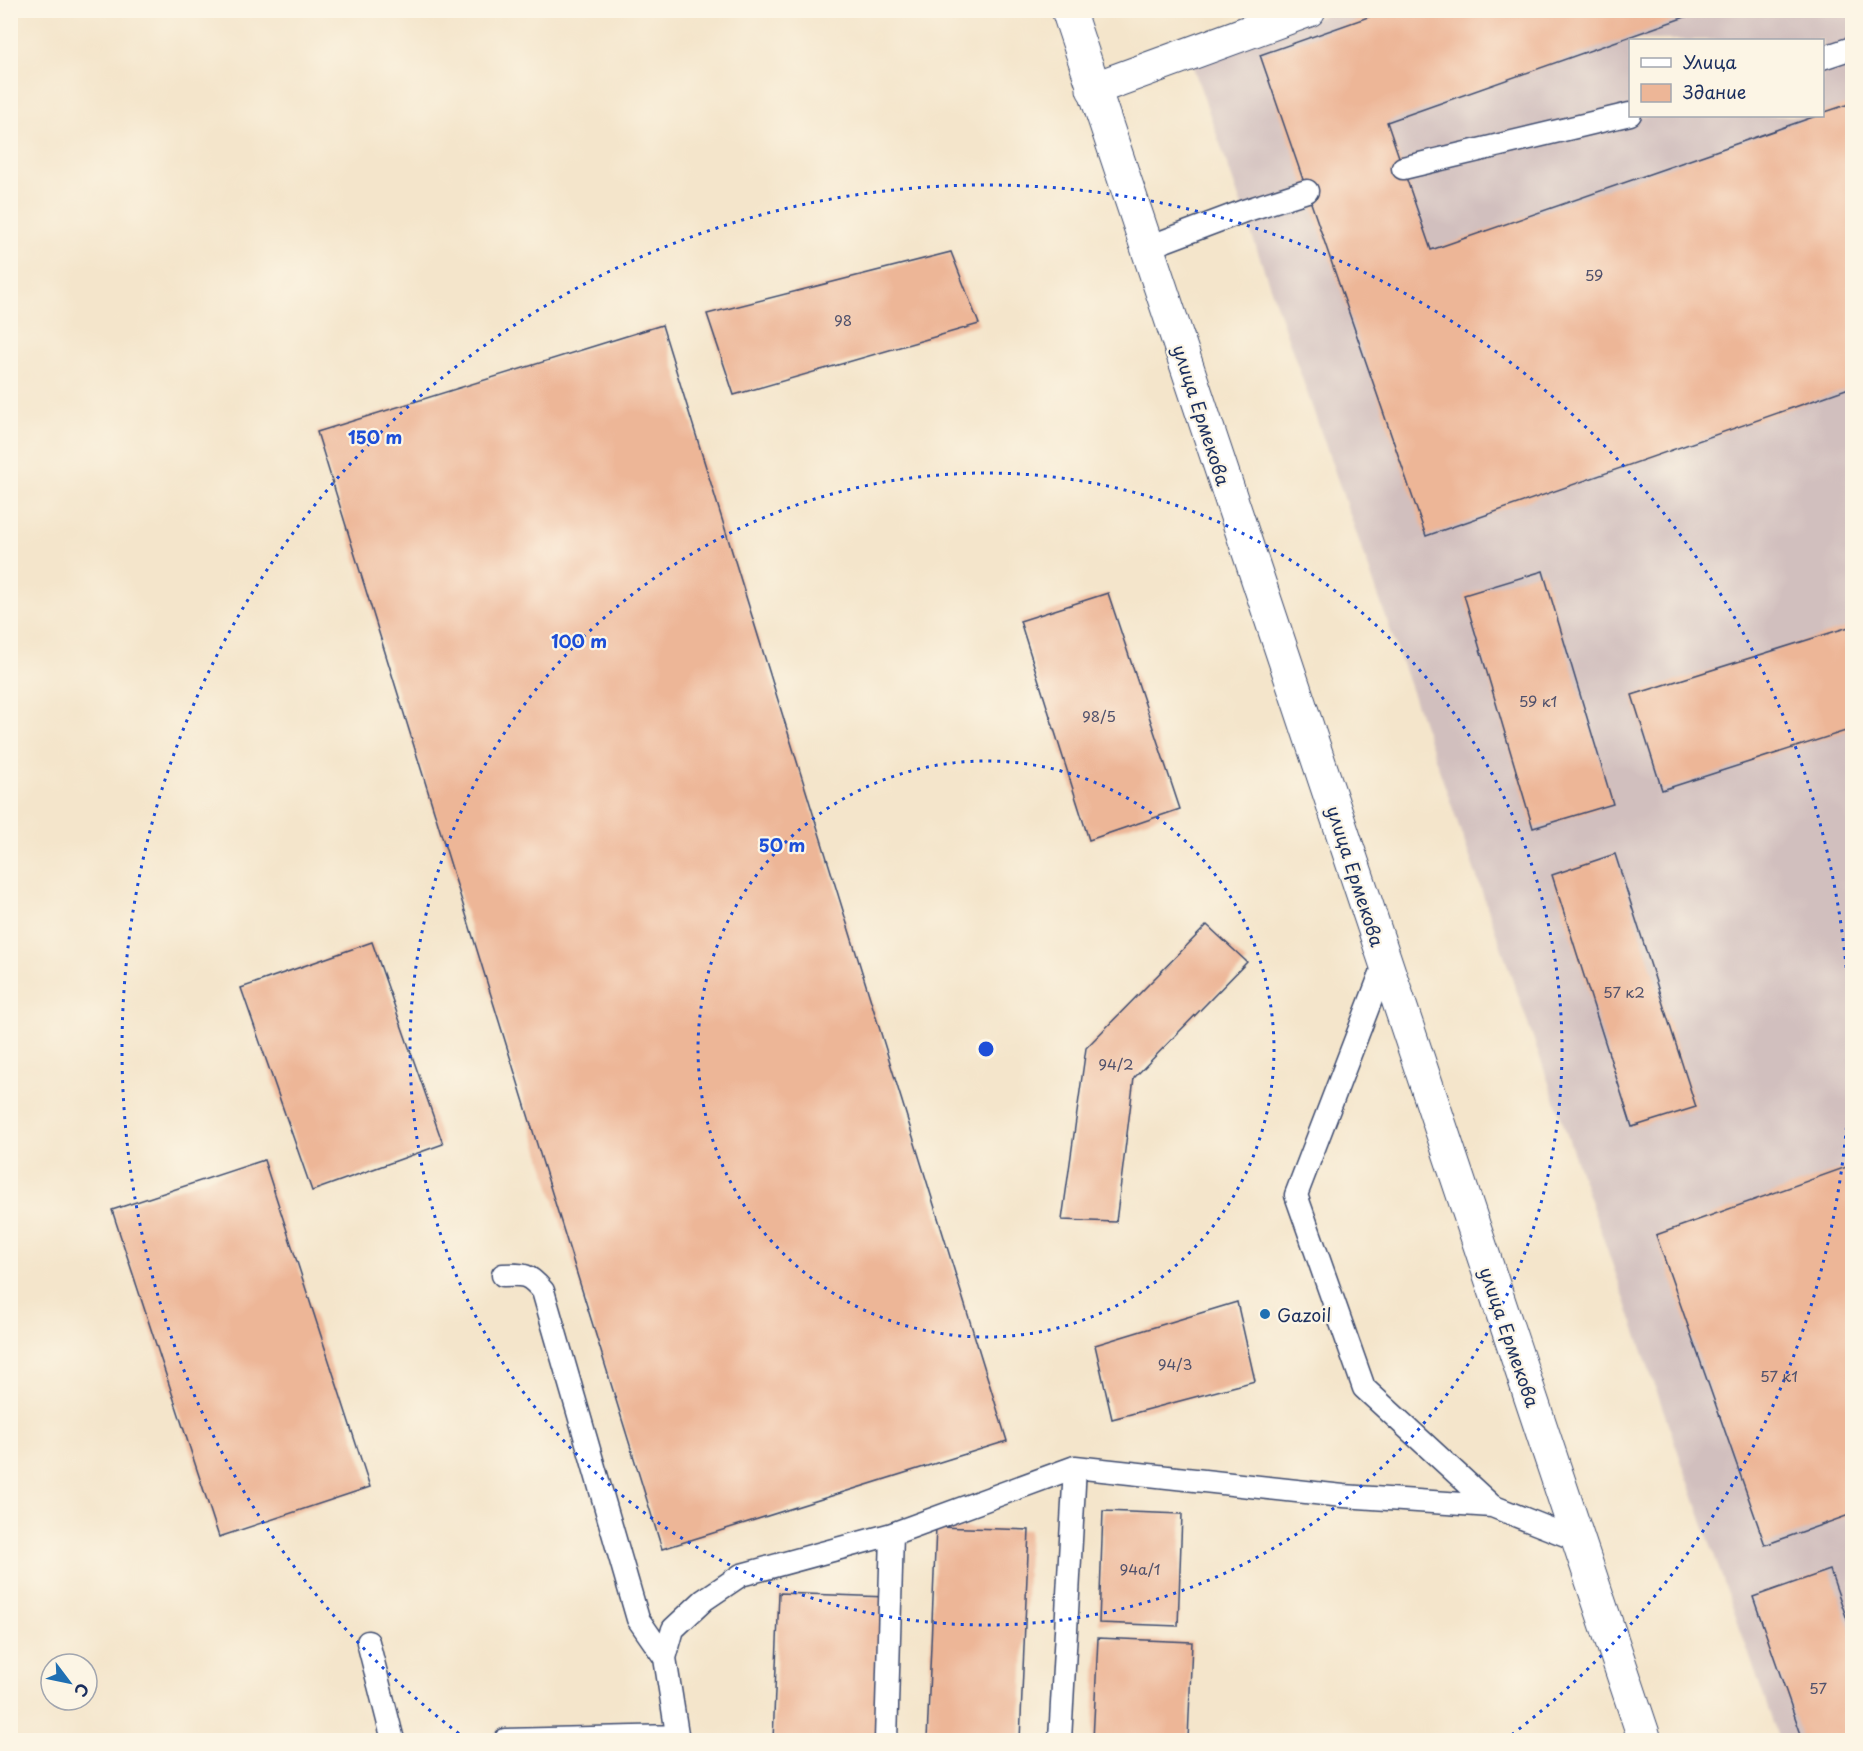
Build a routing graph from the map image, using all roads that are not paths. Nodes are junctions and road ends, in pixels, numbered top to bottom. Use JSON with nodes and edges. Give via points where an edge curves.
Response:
{"nodes":[{"id":1,"x":1068,"y":10,"type":"edge"},
{"id":2,"x":1309,"y":10,"type":"edge"},
{"id":3,"x":1852,"y":48,"type":"edge"},
{"id":4,"x":1824,"y":57,"type":"edge"},
{"id":5,"x":1093,"y":89,"type":"junction"},
{"id":6,"x":1629,"y":114,"type":"edge"},
{"id":7,"x":1403,"y":168,"type":"dead end"},
{"id":8,"x":1307,"y":190,"type":"dead end"},
{"id":9,"x":1146,"y":248,"type":"junction"},
{"id":10,"x":1385,"y":963,"type":"junction"},
{"id":11,"x":503,"y":1275,"type":"dead end"},
{"id":12,"x":1075,"y":1467,"type":"junction"},
{"id":13,"x":1492,"y":1506,"type":"junction"},
{"id":14,"x":892,"y":1534,"type":"junction"},
{"id":15,"x":1578,"y":1540,"type":"junction"},
{"id":16,"x":368,"y":1642,"type":"dead end"},
{"id":17,"x":665,"y":1658,"type":"junction"},
{"id":18,"x":677,"y":1738,"type":"edge"},
{"id":19,"x":393,"y":1740,"type":"edge"},
{"id":20,"x":505,"y":1740,"type":"edge"},
{"id":21,"x":886,"y":1740,"type":"edge"},
{"id":22,"x":1060,"y":1740,"type":"edge"},
{"id":23,"x":1645,"y":1740,"type":"edge"}],
"edges":[{"from":1,"to":5,"type":"main road","name":"улица Ермекова"},
{"from":2,"to":5,"type":"main road"},
{"from":3,"to":4,"type":"lane"},
{"from":5,"to":9,"type":"main road","name":"улица Ермекова"},
{"from":6,"to":7,"type":"lane"},
{"from":8,"to":9,"type":"lane"},
{"from":9,"to":10,"type":"main road","name":"улица Ермекова"},
{"from":10,"to":13,"type":"lane","via":[[1296,1195],[1364,1388]]},
{"from":10,"to":15,"type":"main road","name":"улица Ермекова"},
{"from":11,"to":17,"type":"lane","via":[[522,1274],[534,1279],[543,1291],[638,1619]]},
{"from":12,"to":13,"type":"lane","via":[[1343,1496]]},
{"from":12,"to":14,"type":"lane"},
{"from":12,"to":22,"type":"lane"},
{"from":13,"to":15,"type":"lane"},
{"from":14,"to":17,"type":"lane","via":[[741,1575],[704,1600],[673,1629]]},
{"from":14,"to":21,"type":"lane"},
{"from":15,"to":23,"type":"main road","name":"улица Ермекова"},
{"from":16,"to":19,"type":"lane"},
{"from":17,"to":18,"type":"lane"},
{"from":18,"to":20,"type":"lane"}]}
